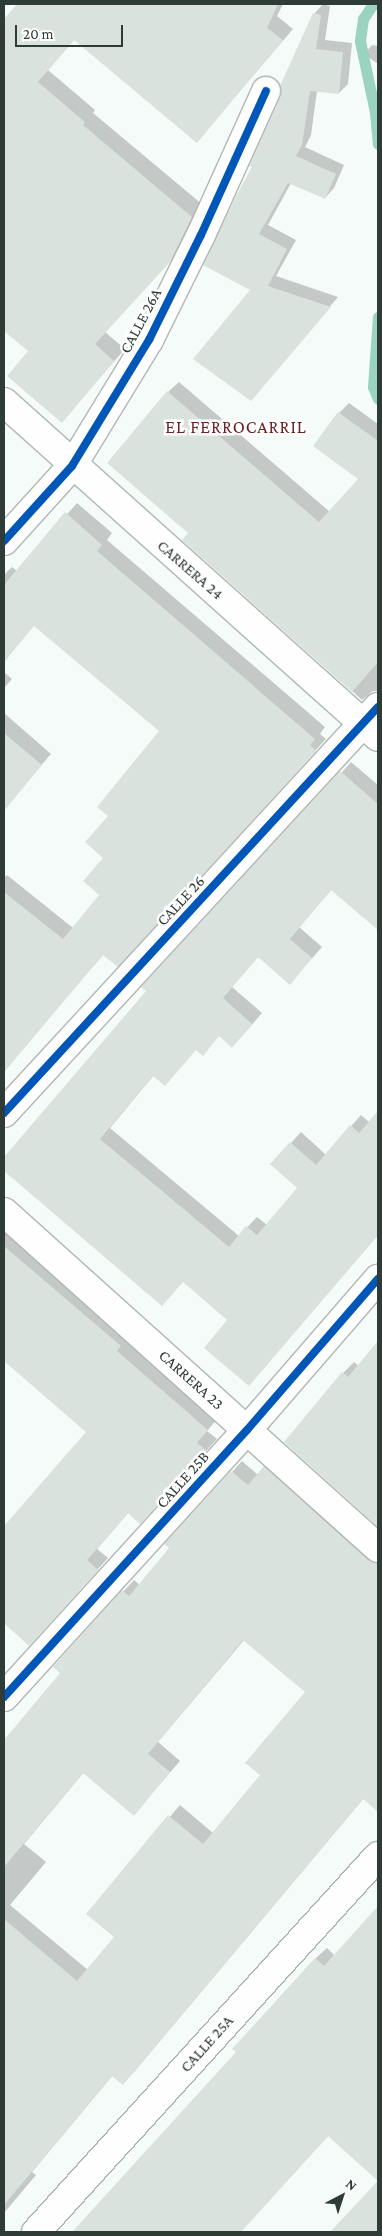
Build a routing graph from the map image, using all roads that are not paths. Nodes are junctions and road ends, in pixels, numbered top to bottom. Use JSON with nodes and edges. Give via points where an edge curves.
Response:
{"nodes":[{"id":1,"x":266,"y":92,"type":"dead end"},
{"id":2,"x":4,"y":402,"type":"edge"},
{"id":3,"x":72,"y":466,"type":"junction"},
{"id":4,"x":4,"y":541,"type":"edge"},
{"id":5,"x":373,"y":722,"type":"edge"},
{"id":6,"x":4,"y":1113,"type":"edge"},
{"id":7,"x":4,"y":1212,"type":"edge"},
{"id":8,"x":378,"y":1279,"type":"edge"},
{"id":9,"x":247,"y":1430,"type":"junction"},
{"id":10,"x":378,"y":1548,"type":"edge"},
{"id":11,"x":4,"y":1697,"type":"edge"},
{"id":12,"x":378,"y":1856,"type":"edge"},
{"id":13,"x":36,"y":2232,"type":"edge"}],
"edges":[{"from":1,"to":3,"type":"street","name":"CALLE 26A","via":[[149,340]]},
{"from":2,"to":3,"type":"street","name":"CARRERA 24"},
{"from":3,"to":4,"type":"street","name":"CALLE 26A"},
{"from":3,"to":5,"type":"street","name":"CARRERA 24"},
{"from":5,"to":6,"type":"street","name":"CALLE 26"},
{"from":7,"to":9,"type":"street","name":"CARRERA 23"},
{"from":8,"to":9,"type":"street","name":"CALLE 25B"},
{"from":9,"to":10,"type":"street","name":"CARRERA 23"},
{"from":9,"to":11,"type":"street","name":"CALLE 25B"},
{"from":12,"to":13,"type":"street","name":"CALLE 25A"}]}
